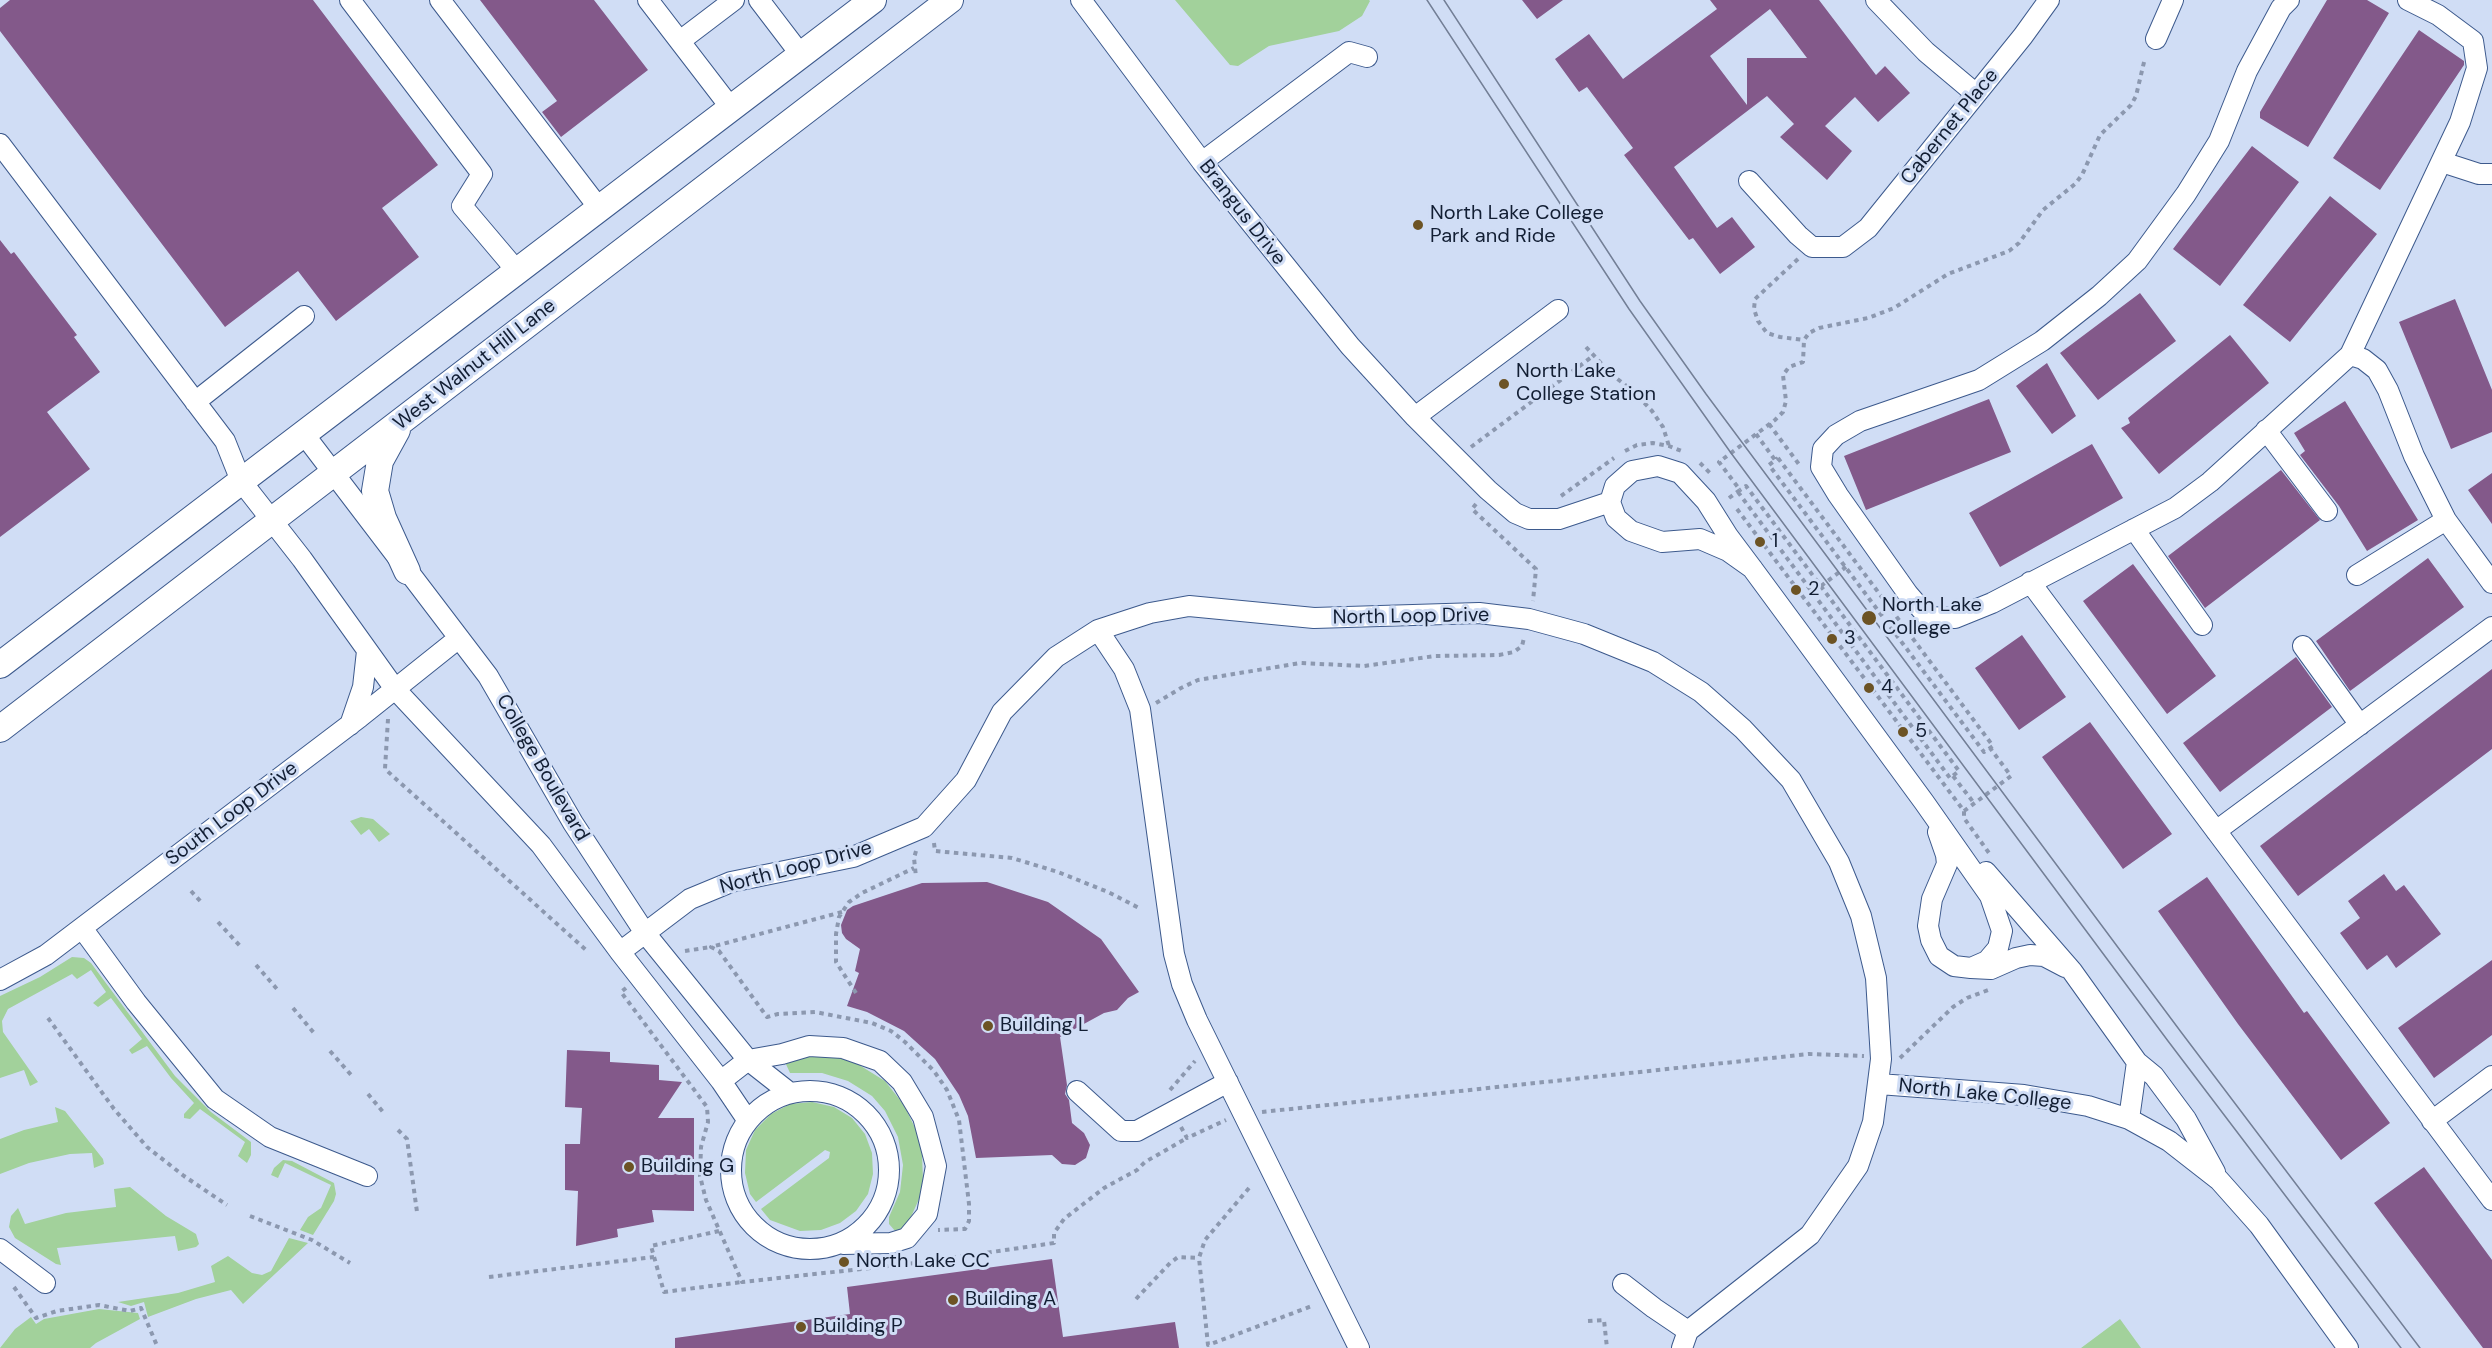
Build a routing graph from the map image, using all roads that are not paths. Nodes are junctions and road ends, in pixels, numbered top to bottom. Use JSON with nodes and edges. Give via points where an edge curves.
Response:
{"nodes":[{"id":1,"x":350,"y":0,"type":"edge"},
{"id":2,"x":440,"y":0,"type":"edge"},
{"id":3,"x":648,"y":0,"type":"edge"},
{"id":4,"x":734,"y":0,"type":"edge"},
{"id":5,"x":759,"y":0,"type":"edge"},
{"id":6,"x":873,"y":0,"type":"edge"},
{"id":7,"x":950,"y":0,"type":"edge"},
{"id":8,"x":1081,"y":0,"type":"edge"},
{"id":9,"x":1876,"y":0,"type":"edge"},
{"id":10,"x":2049,"y":0,"type":"edge"},
{"id":11,"x":2173,"y":0,"type":"edge"},
{"id":12,"x":2289,"y":0,"type":"edge"},
{"id":13,"x":2408,"y":0,"type":"edge"},
{"id":14,"x":2156,"y":39,"type":"dead end"},
{"id":15,"x":680,"y":41,"type":"junction"},
{"id":16,"x":801,"y":55,"type":"junction"},
{"id":17,"x":1367,"y":57,"type":"dead end"},
{"id":18,"x":1977,"y":94,"type":"junction"},
{"id":19,"x":731,"y":108,"type":"junction"},
{"id":20,"x":0,"y":144,"type":"edge"},
{"id":21,"x":1202,"y":162,"type":"junction"},
{"id":22,"x":2442,"y":162,"type":"junction"},
{"id":23,"x":2492,"y":174,"type":"edge"},
{"id":24,"x":1749,"y":181,"type":"dead end"},
{"id":25,"x":599,"y":208,"type":"junction"},
{"id":26,"x":517,"y":271,"type":"junction"},
{"id":27,"x":1558,"y":310,"type":"dead end"},
{"id":28,"x":304,"y":316,"type":"dead end"},
{"id":29,"x":2350,"y":356,"type":"junction"},
{"id":30,"x":195,"y":402,"type":"junction"},
{"id":31,"x":1415,"y":417,"type":"junction"},
{"id":32,"x":401,"y":422,"type":"junction"},
{"id":33,"x":2266,"y":430,"type":"junction"},
{"id":34,"x":303,"y":433,"type":"junction"},
{"id":35,"x":333,"y":474,"type":"junction"},
{"id":36,"x":241,"y":481,"type":"junction"},
{"id":37,"x":1610,"y":502,"type":"junction"},
{"id":38,"x":2327,"y":511,"type":"dead end"},
{"id":39,"x":272,"y":519,"type":"junction"},
{"id":40,"x":2446,"y":520,"type":"junction"},
{"id":41,"x":2134,"y":529,"type":"junction"},
{"id":42,"x":1752,"y":567,"type":"junction"},
{"id":43,"x":407,"y":571,"type":"junction"},
{"id":44,"x":2357,"y":575,"type":"dead end"},
{"id":45,"x":2030,"y":582,"type":"junction"},
{"id":46,"x":2492,"y":583,"type":"edge"},
{"id":47,"x":2202,"y":624,"type":"dead end"},
{"id":48,"x":2492,"y":627,"type":"edge"},
{"id":49,"x":1098,"y":630,"type":"junction"},
{"id":50,"x":459,"y":638,"type":"junction"},
{"id":51,"x":2303,"y":646,"type":"dead end"},
{"id":52,"x":367,"y":651,"type":"junction"},
{"id":53,"x":0,"y":665,"type":"edge"},
{"id":54,"x":395,"y":689,"type":"junction"},
{"id":55,"x":350,"y":725,"type":"junction"},
{"id":56,"x":2360,"y":725,"type":"junction"},
{"id":57,"x":0,"y":729,"type":"edge"},
{"id":58,"x":1924,"y":802,"type":"junction"},
{"id":59,"x":2216,"y":831,"type":"junction"},
{"id":60,"x":82,"y":928,"type":"junction"},
{"id":61,"x":645,"y":933,"type":"junction"},
{"id":62,"x":620,"y":952,"type":"junction"},
{"id":63,"x":1971,"y":968,"type":"junction"},
{"id":64,"x":2072,"y":971,"type":"junction"},
{"id":65,"x":0,"y":980,"type":"edge"},
{"id":66,"x":748,"y":1060,"type":"junction"},
{"id":67,"x":2137,"y":1062,"type":"junction"},
{"id":68,"x":2492,"y":1076,"type":"edge"},
{"id":69,"x":721,"y":1081,"type":"junction"},
{"id":70,"x":1228,"y":1082,"type":"junction"},
{"id":71,"x":1879,"y":1084,"type":"junction"},
{"id":72,"x":1077,"y":1091,"type":"dead end"},
{"id":73,"x":790,"y":1094,"type":"junction"},
{"id":74,"x":2129,"y":1119,"type":"junction"},
{"id":75,"x":748,"y":1121,"type":"junction"},
{"id":76,"x":2432,"y":1121,"type":"junction"},
{"id":77,"x":367,"y":1176,"type":"dead end"},
{"id":78,"x":2219,"y":1179,"type":"junction"},
{"id":79,"x":2492,"y":1200,"type":"edge"},
{"id":80,"x":841,"y":1244,"type":"junction"},
{"id":81,"x":0,"y":1249,"type":"edge"},
{"id":82,"x":45,"y":1282,"type":"dead end"},
{"id":83,"x":1623,"y":1284,"type":"dead end"},
{"id":84,"x":1685,"y":1339,"type":"edge"},
{"id":85,"x":1359,"y":1348,"type":"edge"},
{"id":86,"x":2348,"y":1348,"type":"edge"}],
"edges":[{"from":1,"to":26,"type":"street","via":[[482,174],[462,206]]},
{"from":2,"to":25,"type":"street"},
{"from":3,"to":15,"type":"street"},
{"from":4,"to":15,"type":"street"},
{"from":5,"to":16,"type":"street"},
{"from":6,"to":16,"type":"main road"},
{"from":7,"to":32,"type":"main road","name":"West Walnut Hill Lane"},
{"from":8,"to":21,"type":"street","name":"Brangus Drive"},
{"from":9,"to":18,"type":"street","via":[[1926,52]]},
{"from":10,"to":18,"type":"street","name":"Cabernet Place"},
{"from":11,"to":14,"type":"street"},
{"from":12,"to":45,"type":"street","via":[[2247,72],[2218,141],[2186,194],[2137,261],[2042,341],[1979,380],[1860,421],[1836,435],[1823,449],[1821,467],[1908,594],[1928,616],[1955,618]]},
{"from":13,"to":22,"type":"street","via":[[2438,15],[2473,41],[2477,68]]},
{"from":15,"to":19,"type":"street"},
{"from":16,"to":19,"type":"main road"},
{"from":17,"to":21,"type":"street","via":[[1349,52]]},
{"from":18,"to":24,"type":"street","name":"Cabernet Place","via":[[1868,228],[1843,247],[1812,247]]},
{"from":19,"to":25,"type":"main road"},
{"from":20,"to":30,"type":"street","name":"College Boulevard"},
{"from":21,"to":31,"type":"street","name":"Brangus Drive","via":[[1350,346]]},
{"from":22,"to":23,"type":"street","via":[[2479,174]]},
{"from":22,"to":29,"type":"street"},
{"from":25,"to":26,"type":"main road"},
{"from":26,"to":34,"type":"main road"},
{"from":27,"to":31,"type":"street"},
{"from":28,"to":30,"type":"street"},
{"from":29,"to":33,"type":"street"},
{"from":29,"to":40,"type":"street","via":[[2363,359],[2377,370]]},
{"from":30,"to":36,"type":"street","name":"College Boulevard","via":[[225,441]]},
{"from":31,"to":37,"type":"street","name":"Brangus Drive","via":[[1515,513],[1529,519],[1559,519]]},
{"from":32,"to":35,"type":"main road","name":"West Walnut Hill Lane"},
{"from":32,"to":43,"type":"main road","via":[[380,461],[375,491]]},
{"from":33,"to":38,"type":"street"},
{"from":33,"to":41,"type":"street","via":[[2210,482],[2175,508]]},
{"from":34,"to":35,"type":"street","name":"College Boulevard"},
{"from":34,"to":36,"type":"main road"},
{"from":35,"to":39,"type":"main road","name":"West Walnut Hill Lane"},
{"from":35,"to":43,"type":"street","name":"College Boulevard"},
{"from":36,"to":39,"type":"street","name":"College Boulevard"},
{"from":36,"to":53,"type":"main road"},
{"from":37,"to":42,"type":"street","via":[[1616,518],[1638,534],[1662,542],[1700,539]]},
{"from":37,"to":42,"type":"street","via":[[1615,486],[1632,471],[1658,466],[1680,473],[1706,501]]},
{"from":39,"to":52,"type":"street","name":"College Boulevard"},
{"from":39,"to":57,"type":"main road","name":"West Walnut Hill Lane"},
{"from":40,"to":44,"type":"street"},
{"from":40,"to":46,"type":"street"},
{"from":41,"to":45,"type":"street"},
{"from":41,"to":47,"type":"street"},
{"from":42,"to":58,"type":"street"},
{"from":43,"to":50,"type":"street","name":"College Boulevard"},
{"from":45,"to":59,"type":"street"},
{"from":48,"to":56,"type":"street"},
{"from":49,"to":61,"type":"street","name":"North Loop Drive","via":[[1056,657],[1002,712],[966,780],[924,827],[853,857],[730,882],[690,899]]},
{"from":49,"to":70,"type":"street","via":[[1124,669],[1140,709],[1174,954],[1193,1011]]},
{"from":49,"to":71,"type":"street","name":"North Loop Drive","via":[[1150,613],[1189,606],[1314,618],[1479,613],[1529,619],[1584,634],[1653,662],[1701,692],[1791,780],[1839,862],[1861,916],[1876,978]]},
{"from":50,"to":54,"type":"street","name":"South Loop Drive"},
{"from":50,"to":61,"type":"street","name":"College Boulevard","via":[[488,676],[573,823]]},
{"from":51,"to":56,"type":"street"},
{"from":52,"to":54,"type":"street","name":"College Boulevard"},
{"from":52,"to":55,"type":"street","via":[[363,687]]},
{"from":54,"to":55,"type":"street","name":"South Loop Drive"},
{"from":54,"to":62,"type":"street","name":"College Boulevard","via":[[541,845]]},
{"from":55,"to":60,"type":"street","name":"South Loop Drive"},
{"from":56,"to":59,"type":"street"},
{"from":58,"to":63,"type":"street","via":[[1947,864],[1932,899],[1928,926],[1931,940],[1940,956],[1954,966]]},
{"from":58,"to":63,"type":"street","via":[[1990,896],[1998,915],[2002,932],[1998,948],[1987,961]]},
{"from":58,"to":64,"type":"street"},
{"from":59,"to":76,"type":"street"},
{"from":60,"to":65,"type":"street","name":"South Loop Drive","via":[[46,955]]},
{"from":60,"to":77,"type":"street","via":[[215,1099],[270,1137]]},
{"from":61,"to":62,"type":"street","name":"North Loop Drive"},
{"from":61,"to":66,"type":"street","name":"College Boulevard"},
{"from":62,"to":69,"type":"street","name":"College Boulevard"},
{"from":63,"to":64,"type":"street","via":[[1990,969],[2030,955],[2044,956]]},
{"from":64,"to":67,"type":"street"},
{"from":66,"to":69,"type":"street"},
{"from":66,"to":73,"type":"street","name":"College Boulevard"},
{"from":66,"to":80,"type":"street","via":[[809,1046],[843,1048],[880,1061],[902,1082],[923,1117],[936,1166],[927,1214],[907,1238],[891,1243]]},
{"from":67,"to":74,"type":"street"},
{"from":67,"to":78,"type":"street","via":[[2154,1077],[2186,1119]]},
{"from":68,"to":76,"type":"street"},
{"from":69,"to":75,"type":"street","name":"College Boulevard"},
{"from":70,"to":72,"type":"street","via":[[1137,1131],[1121,1131]]},
{"from":70,"to":85,"type":"street"},
{"from":71,"to":74,"type":"street","name":"North Lake College","via":[[2024,1095],[2088,1106]]},
{"from":71,"to":84,"type":"street","name":"North Loop Drive","via":[[1858,1166],[1810,1235]]},
{"from":73,"to":75,"type":"street","via":[[766,1104]]},
{"from":73,"to":80,"type":"street","via":[[816,1091],[842,1098],[868,1115],[885,1144],[889,1186],[880,1211],[863,1231]]},
{"from":74,"to":78,"type":"street","name":"North Lake College","via":[[2169,1141]]},
{"from":75,"to":80,"type":"street","via":[[735,1144],[731,1170],[735,1196],[747,1218],[766,1236],[790,1247],[815,1250]]},
{"from":76,"to":79,"type":"street"},
{"from":78,"to":86,"type":"street","name":"North Lake College","via":[[2259,1225]]},
{"from":81,"to":82,"type":"street"},
{"from":83,"to":84,"type":"street"}]}
